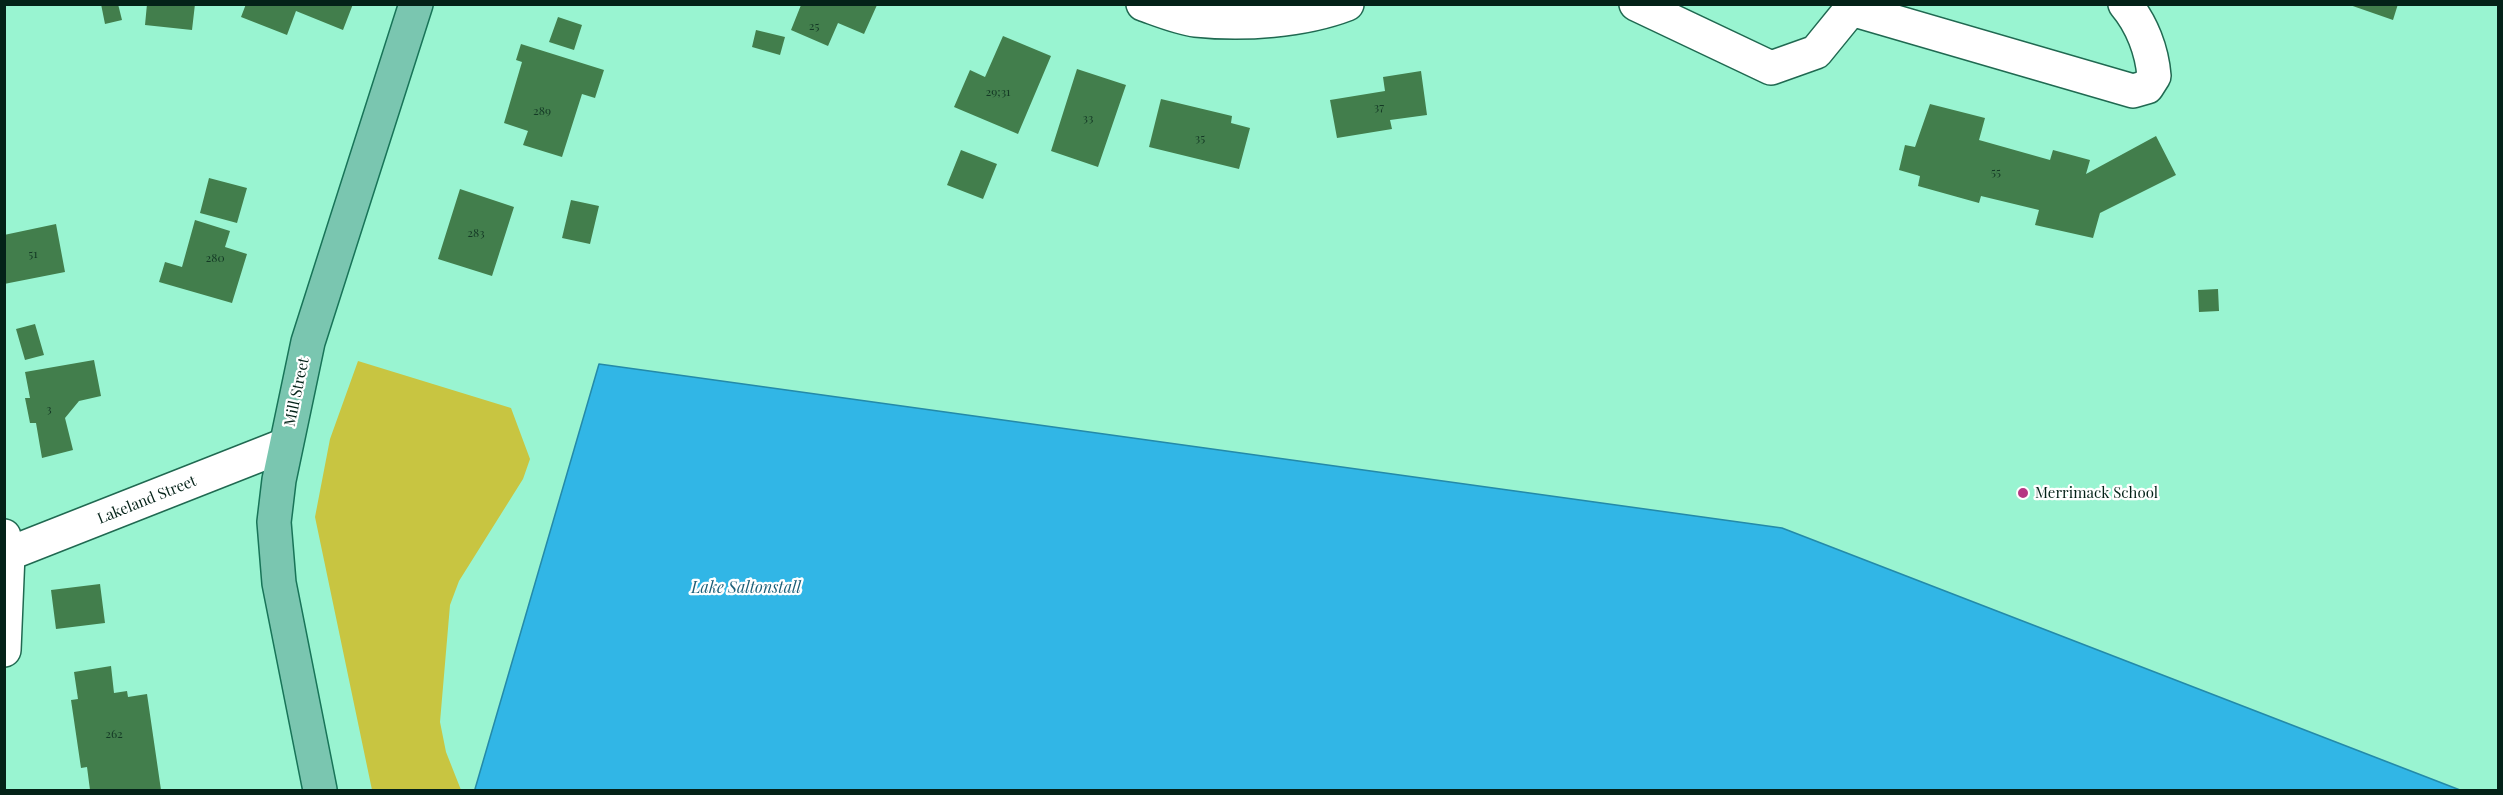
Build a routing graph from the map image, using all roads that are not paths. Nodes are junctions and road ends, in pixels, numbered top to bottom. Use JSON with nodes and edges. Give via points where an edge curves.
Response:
{"nodes":[{"id":1,"x":1143,"y":4,"type":"edge"},
{"id":2,"x":1347,"y":4,"type":"edge"},
{"id":3,"x":1636,"y":4,"type":"edge"},
{"id":4,"x":2125,"y":4,"type":"edge"},
{"id":5,"x":415,"y":6,"type":"edge"},
{"id":6,"x":1851,"y":7,"type":"edge"},
{"id":7,"x":285,"y":445,"type":"junction"},
{"id":8,"x":6,"y":545,"type":"edge"},
{"id":9,"x":4,"y":650,"type":"edge"},
{"id":10,"x":320,"y":790,"type":"edge"}],
"edges":[{"from":1,"to":2,"type":"street","via":[[1195,20],[1262,21],[1326,12]]},
{"from":3,"to":6,"type":"street","via":[[1771,68],[1816,52]]},
{"from":4,"to":6,"type":"street","via":[[2134,14],[2152,56],[2154,76],[2147,87],[2133,91]]},
{"from":5,"to":7,"type":"main road","name":"Mill Street","via":[[308,342]]},
{"from":7,"to":8,"type":"street","name":"Lakeland Street"},
{"from":7,"to":10,"type":"main road","name":"Mill Street","via":[[274,522],[279,583]]},
{"from":8,"to":9,"type":"street"}]}
